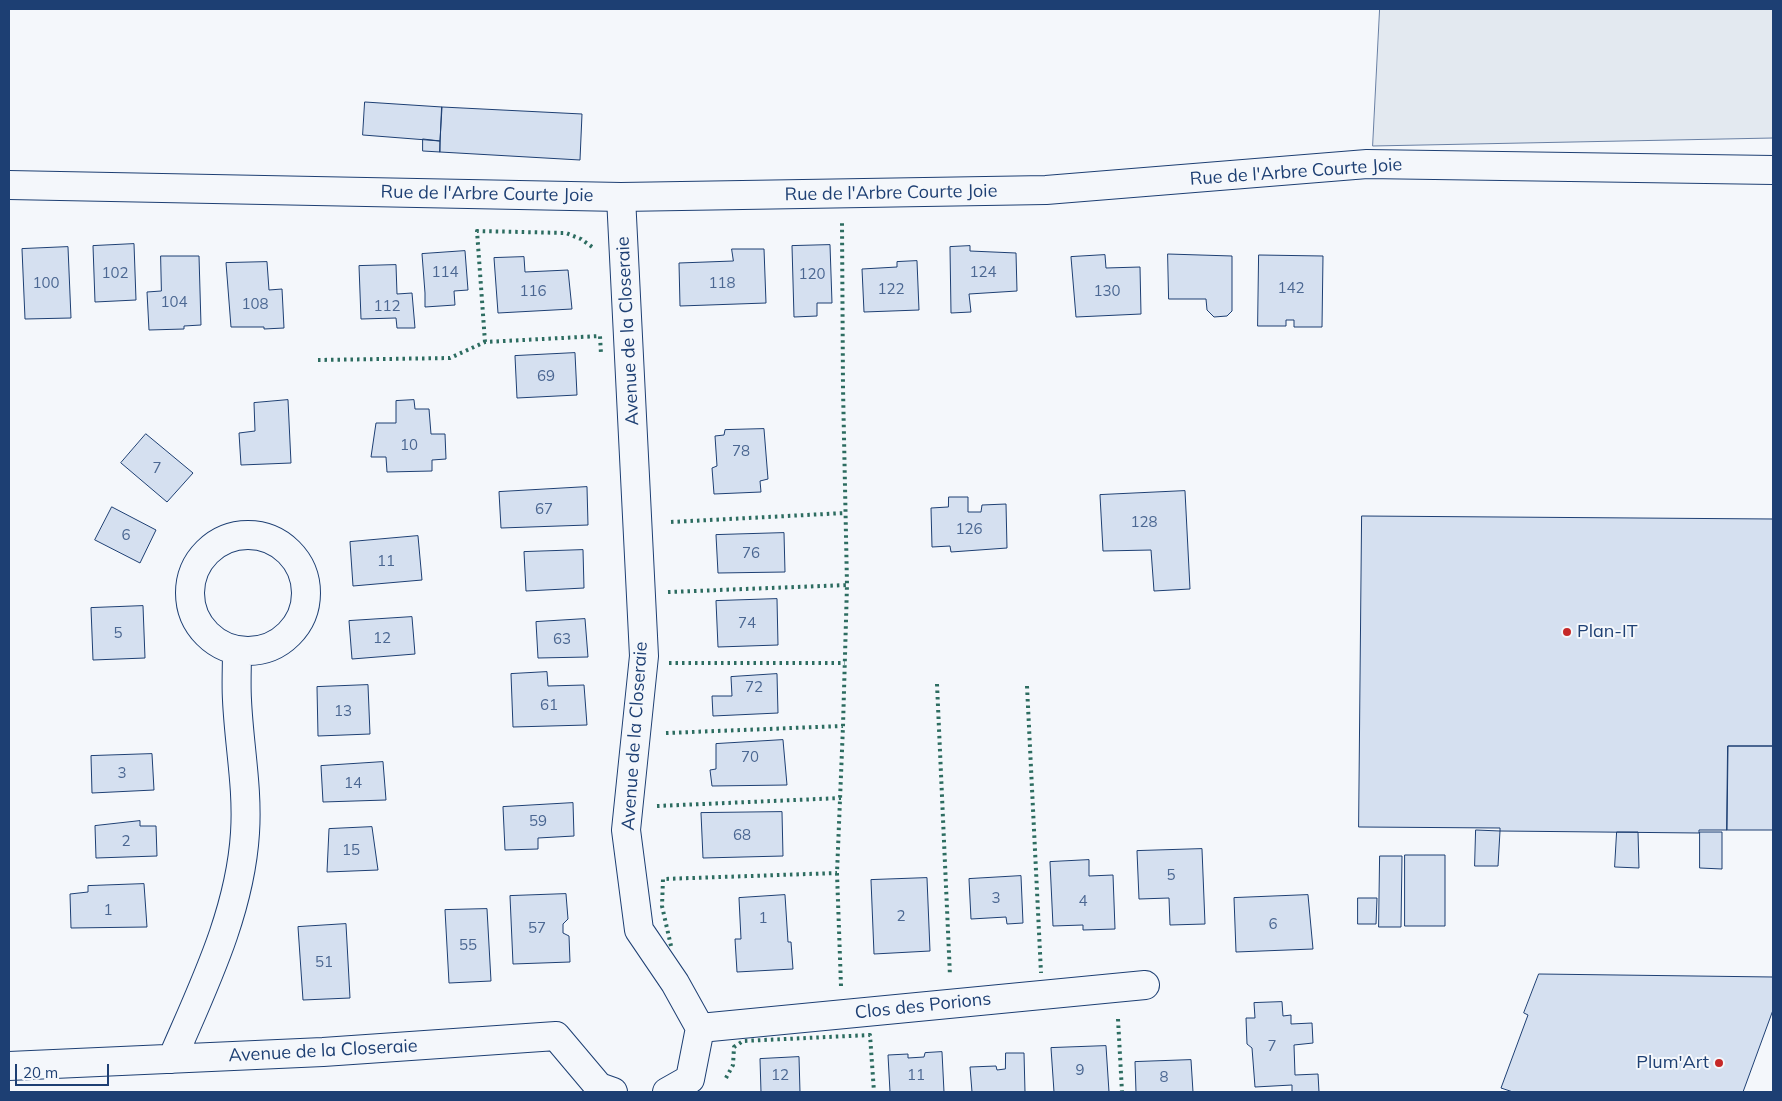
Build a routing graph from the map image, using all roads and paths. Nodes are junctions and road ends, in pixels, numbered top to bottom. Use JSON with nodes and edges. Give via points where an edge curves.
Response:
{"nodes":[{"id":1,"x":1773,"y":170,"type":"edge"},
{"id":2,"x":9,"y":185,"type":"edge"},
{"id":3,"x":621,"y":197,"type":"junction"},
{"id":4,"x":237,"y":651,"type":"junction"},
{"id":5,"x":1145,"y":985,"type":"dead end"},
{"id":6,"x":700,"y":1028,"type":"junction"},
{"id":7,"x":172,"y":1059,"type":"junction"},
{"id":8,"x":9,"y":1066,"type":"edge"},
{"id":9,"x":613,"y":1092,"type":"edge"},
{"id":10,"x":667,"y":1092,"type":"edge"}],
"edges":[{"from":1,"to":3,"type":"street","name":"Rue de l'Arbre Courte Joie","via":[[1367,164],[1046,190]]},
{"from":2,"to":3,"type":"street","name":"Rue de l'Arbre Courte Joie"},
{"from":3,"to":6,"type":"street","name":"Avenue de la Closeraie","via":[[644,656],[626,830],[639,930],[676,983]]},
{"from":4,"to":4,"type":"street","via":[[256,651],[274,646],[300,619],[306,601],[306,582],[299,565],[287,550],[271,540],[253,535],[235,536],[205,554],[195,569],[190,586],[190,604],[206,635]]},
{"from":4,"to":7,"type":"street","via":[[236,699],[245,782],[242,862],[224,933]]},
{"from":5,"to":6,"type":"street","name":"Clos des Porions"},
{"from":6,"to":10,"type":"street","via":[[690,1079]]},
{"from":7,"to":8,"type":"street","name":"Avenue de la Closeraie"},
{"from":7,"to":9,"type":"street","name":"Avenue de la Closeraie","via":[[556,1036],[599,1086]]}]}
